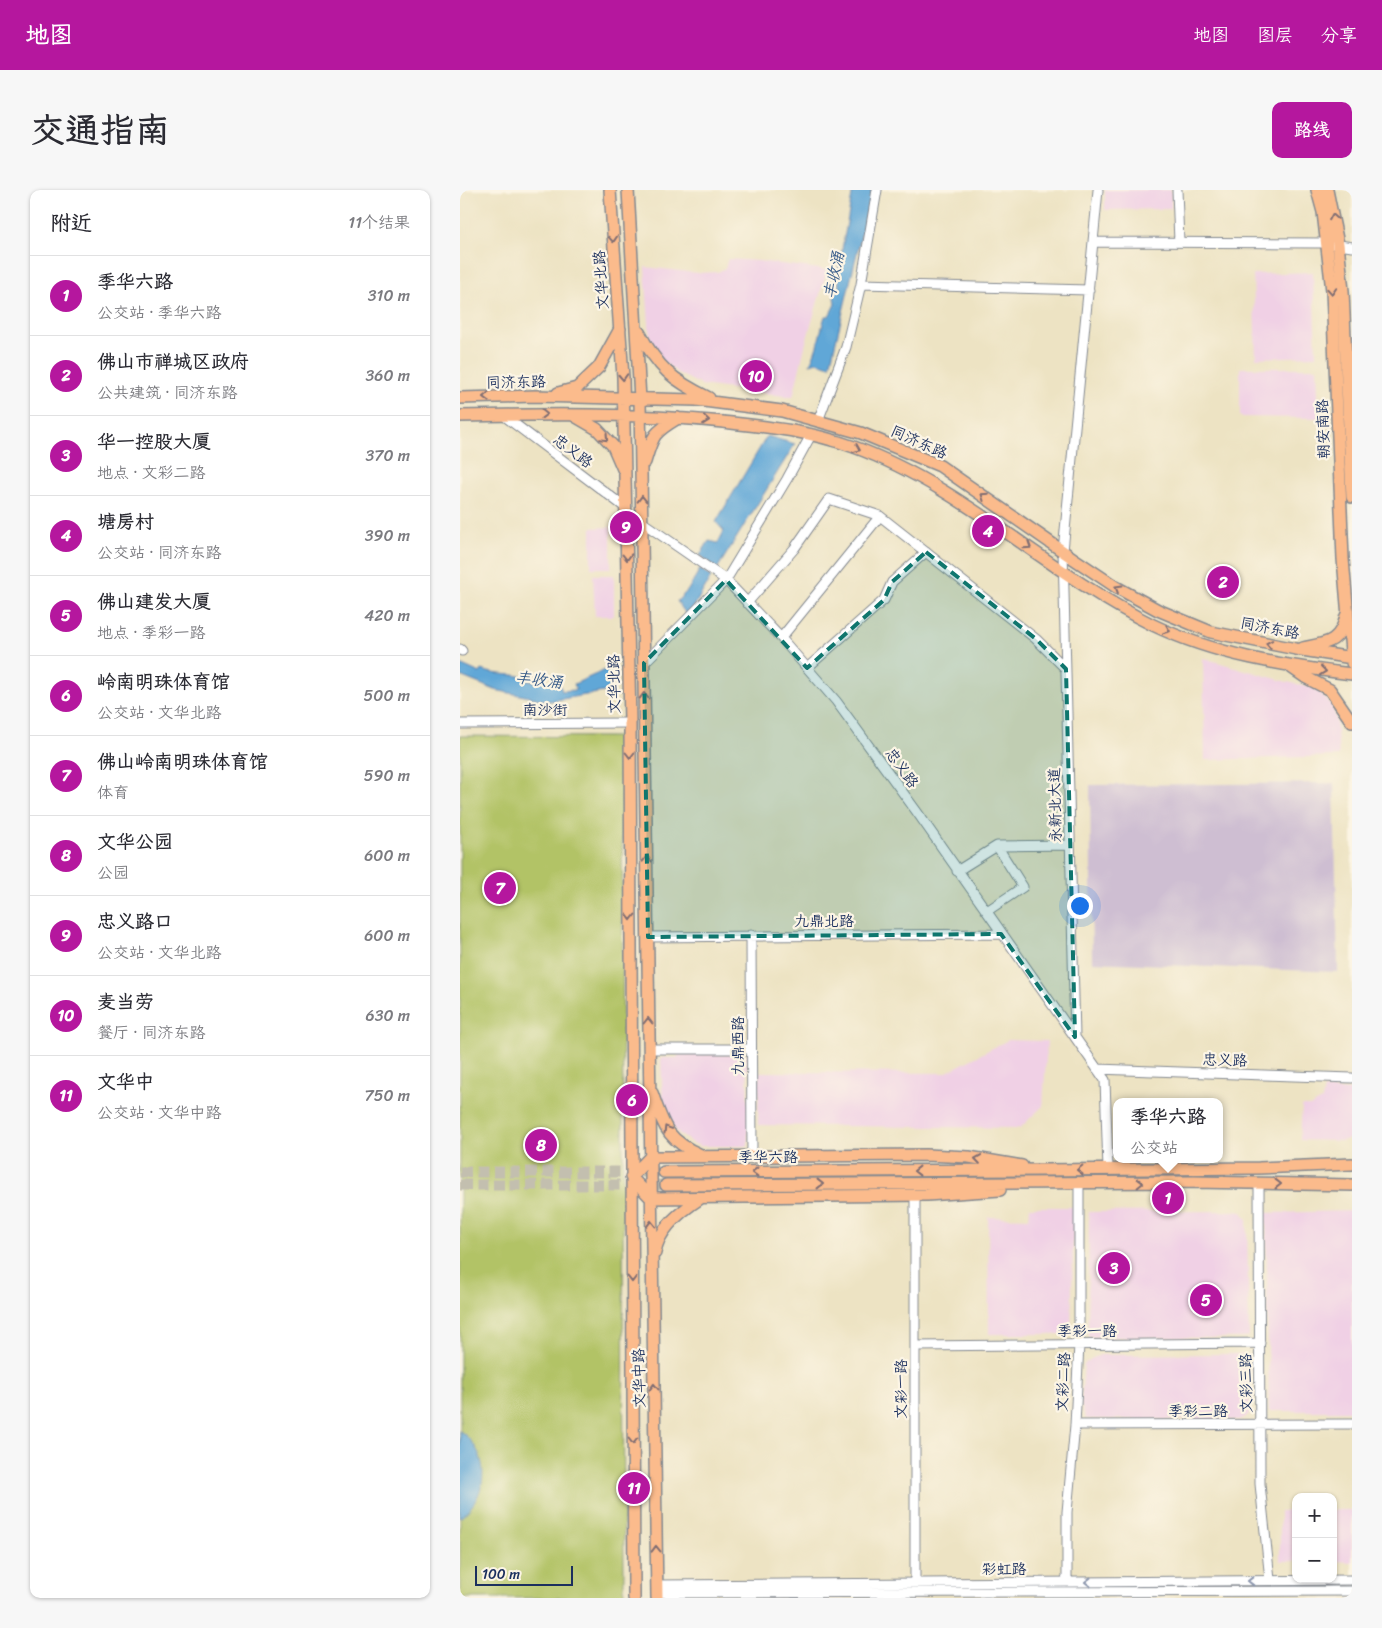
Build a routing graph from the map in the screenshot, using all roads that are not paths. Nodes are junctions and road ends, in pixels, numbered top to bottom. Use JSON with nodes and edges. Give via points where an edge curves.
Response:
{"nodes":[{"id":1,"x":610,"y":190,"type":"edge"},
{"id":2,"x":628,"y":190,"type":"edge"},
{"id":3,"x":878,"y":190,"type":"edge"},
{"id":4,"x":1098,"y":190,"type":"edge"},
{"id":5,"x":1177,"y":190,"type":"edge"},
{"id":6,"x":1316,"y":190,"type":"edge"},
{"id":7,"x":1327,"y":190,"type":"edge"},
{"id":8,"x":1094,"y":242,"type":"junction"},
{"id":9,"x":1178,"y":242,"type":"junction"},
{"id":10,"x":1333,"y":243,"type":"junction"},
{"id":11,"x":1352,"y":247,"type":"edge"},
{"id":12,"x":861,"y":284,"type":"junction"},
{"id":13,"x":1089,"y":290,"type":"junction"},
{"id":14,"x":636,"y":327,"type":"junction"},
{"id":15,"x":620,"y":329,"type":"junction"},
{"id":16,"x":548,"y":397,"type":"junction"},
{"id":17,"x":460,"y":398,"type":"edge"},
{"id":18,"x":623,"y":398,"type":"junction"},
{"id":19,"x":640,"y":399,"type":"junction"},
{"id":20,"x":720,"y":403,"type":"junction"},
{"id":21,"x":571,"y":414,"type":"junction"},
{"id":22,"x":503,"y":415,"type":"junction"},
{"id":23,"x":624,"y":415,"type":"junction"},
{"id":24,"x":460,"y":416,"type":"edge"},
{"id":25,"x":641,"y":416,"type":"junction"},
{"id":26,"x":678,"y":418,"type":"junction"},
{"id":27,"x":817,"y":421,"type":"junction"},
{"id":28,"x":811,"y":434,"type":"junction"},
{"id":29,"x":625,"y":474,"type":"junction"},
{"id":30,"x":641,"y":474,"type":"junction"},
{"id":31,"x":1352,"y":497,"type":"edge"},
{"id":32,"x":626,"y":508,"type":"junction"},
{"id":33,"x":880,"y":516,"type":"junction"},
{"id":34,"x":642,"y":522,"type":"junction"},
{"id":35,"x":1063,"y":551,"type":"junction"},
{"id":36,"x":926,"y":552,"type":"junction"},
{"id":37,"x":1063,"y":571,"type":"junction"},
{"id":38,"x":724,"y":579,"type":"junction"},
{"id":39,"x":748,"y":603,"type":"junction"},
{"id":40,"x":1348,"y":607,"type":"junction"},
{"id":41,"x":782,"y":638,"type":"junction"},
{"id":42,"x":1296,"y":649,"type":"junction"},
{"id":43,"x":1352,"y":658,"type":"edge"},
{"id":44,"x":644,"y":663,"type":"junction"},
{"id":45,"x":1291,"y":667,"type":"junction"},
{"id":46,"x":807,"y":668,"type":"junction"},
{"id":47,"x":1352,"y":668,"type":"edge"},
{"id":48,"x":1066,"y":669,"type":"junction"},
{"id":49,"x":1352,"y":674,"type":"edge"},
{"id":50,"x":1352,"y":722,"type":"edge"},
{"id":51,"x":630,"y":723,"type":"junction"},
{"id":52,"x":460,"y":724,"type":"edge"},
{"id":53,"x":1070,"y":845,"type":"junction"},
{"id":54,"x":996,"y":846,"type":"junction"},
{"id":55,"x":957,"y":871,"type":"junction"},
{"id":56,"x":987,"y":911,"type":"junction"},
{"id":57,"x":1001,"y":934,"type":"junction"},
{"id":58,"x":751,"y":935,"type":"junction"},
{"id":59,"x":648,"y":937,"type":"junction"},
{"id":60,"x":1075,"y":1038,"type":"junction"},
{"id":61,"x":648,"y":1049,"type":"junction"},
{"id":62,"x":752,"y":1049,"type":"junction"},
{"id":63,"x":1098,"y":1069,"type":"junction"},
{"id":64,"x":1352,"y":1078,"type":"edge"},
{"id":65,"x":649,"y":1084,"type":"junction"},
{"id":66,"x":752,"y":1156,"type":"junction"},
{"id":67,"x":656,"y":1157,"type":"junction"},
{"id":68,"x":705,"y":1157,"type":"junction"},
{"id":69,"x":1352,"y":1164,"type":"edge"},
{"id":70,"x":1043,"y":1170,"type":"junction"},
{"id":71,"x":1108,"y":1170,"type":"junction"},
{"id":72,"x":664,"y":1172,"type":"tunnel mouth"},
{"id":73,"x":631,"y":1178,"type":"junction"},
{"id":74,"x":1044,"y":1183,"type":"junction"},
{"id":75,"x":1079,"y":1184,"type":"junction"},
{"id":76,"x":1259,"y":1184,"type":"junction"},
{"id":77,"x":1350,"y":1185,"type":"edge"},
{"id":78,"x":666,"y":1186,"type":"tunnel mouth"},
{"id":79,"x":915,"y":1195,"type":"junction"},
{"id":80,"x":651,"y":1198,"type":"junction"},
{"id":81,"x":664,"y":1198,"type":"junction"},
{"id":82,"x":702,"y":1198,"type":"junction"},
{"id":83,"x":652,"y":1267,"type":"junction"},
{"id":84,"x":1260,"y":1343,"type":"junction"},
{"id":85,"x":1079,"y":1344,"type":"junction"},
{"id":86,"x":915,"y":1346,"type":"junction"},
{"id":87,"x":1352,"y":1424,"type":"edge"},
{"id":88,"x":1075,"y":1425,"type":"junction"},
{"id":89,"x":1260,"y":1425,"type":"junction"},
{"id":90,"x":1270,"y":1580,"type":"junction"},
{"id":91,"x":1352,"y":1580,"type":"edge"},
{"id":92,"x":1068,"y":1582,"type":"junction"},
{"id":93,"x":915,"y":1583,"type":"junction"},
{"id":94,"x":842,"y":1591,"type":"edge"},
{"id":95,"x":657,"y":1592,"type":"edge"},
{"id":96,"x":1352,"y":1592,"type":"edge"},
{"id":97,"x":1053,"y":1595,"type":"edge"},
{"id":98,"x":634,"y":1598,"type":"edge"}],
"edges":[{"from":1,"to":15,"type":"main road","name":"文华北路","one_way":true},
{"from":2,"to":14,"type":"main road","name":"文华北路"},
{"from":3,"to":12,"type":"street"},
{"from":4,"to":8,"type":"street","name":"永新北大道"},
{"from":5,"to":9,"type":"street"},
{"from":6,"to":10,"type":"main road","name":"朝安南路"},
{"from":10,"to":7,"type":"main road","name":"朝安南路","one_way":true},
{"from":8,"to":9,"type":"street"},
{"from":8,"to":13,"type":"street","name":"永新北大道"},
{"from":9,"to":10,"type":"street"},
{"from":10,"to":11,"type":"street"},
{"from":10,"to":31,"type":"main road","name":"朝安南路","via":[[1343,291]]},
{"from":10,"to":40,"type":"main road","name":"朝安南路","one_way":true,"via":[[1332,291],[1343,559]]},
{"from":12,"to":13,"type":"street"},
{"from":12,"to":27,"type":"street","via":[[846,347]]},
{"from":13,"to":35,"type":"street","name":"永新北大道"},
{"from":14,"to":19,"type":"main road","name":"文华北路"},
{"from":14,"to":20,"type":"main road","via":[[665,371],[686,387]]},
{"from":15,"to":16,"type":"main road","via":[[599,367],[577,388]]},
{"from":15,"to":18,"type":"main road","name":"文华北路","one_way":true},
{"from":16,"to":17,"type":"main road","name":"同济东路","one_way":true},
{"from":16,"to":18,"type":"main road","name":"同济东路"},
{"from":18,"to":19,"type":"main road","name":"同济东路"},
{"from":18,"to":23,"type":"main road","name":"文华北路"},
{"from":19,"to":20,"type":"main road","name":"同济东路"},
{"from":19,"to":25,"type":"main road","name":"文华北路"},
{"from":20,"to":27,"type":"main road","name":"同济东路","via":[[782,411]]},
{"from":22,"to":21,"type":"main road","one_way":true},
{"from":21,"to":23,"type":"main road"},
{"from":21,"to":29,"type":"main road","one_way":true,"via":[[597,429],[613,446]]},
{"from":22,"to":24,"type":"main road"},
{"from":22,"to":32,"type":"street","name":"忠义路"},
{"from":23,"to":25,"type":"main road"},
{"from":23,"to":29,"type":"main road","name":"文华北路"},
{"from":25,"to":26,"type":"main road"},
{"from":25,"to":30,"type":"main road","name":"文华北路"},
{"from":26,"to":28,"type":"main road","one_way":true,"via":[[783,428]]},
{"from":26,"to":30,"type":"main road","via":[[659,429],[651,442]]},
{"from":35,"to":27,"type":"main road","name":"同济东路","one_way":true,"via":[[940,466],[861,433]]},
{"from":28,"to":37,"type":"main road","one_way":true,"via":[[855,448],[930,482]]},
{"from":28,"to":38,"type":"street","via":[[787,479]]},
{"from":29,"to":32,"type":"main road","name":"文华北路"},
{"from":34,"to":30,"type":"main road","name":"文华北路","one_way":true},
{"from":32,"to":51,"type":"main road","name":"文华北路","one_way":true},
{"from":33,"to":36,"type":"street"},
{"from":33,"to":39,"type":"street","via":[[829,499],[794,549]]},
{"from":33,"to":41,"type":"street"},
{"from":34,"to":38,"type":"street","name":"忠义路"},
{"from":34,"to":44,"type":"main road","name":"文华北路"},
{"from":35,"to":37,"type":"street","name":"永新北大道"},
{"from":42,"to":35,"type":"main road","name":"同济东路","one_way":true,"via":[[1211,632],[1158,610],[1116,587]]},
{"from":36,"to":46,"type":"street","via":[[892,582],[884,600]]},
{"from":36,"to":48,"type":"street","via":[[1036,639]]},
{"from":37,"to":45,"type":"main road","one_way":true,"via":[[1154,625],[1208,647]]},
{"from":37,"to":48,"type":"street","name":"永新北大道"},
{"from":38,"to":39,"type":"street","name":"忠义路"},
{"from":38,"to":44,"type":"street"},
{"from":39,"to":41,"type":"street","name":"忠义路"},
{"from":40,"to":42,"type":"main road","via":[[1340,634],[1330,642]]},
{"from":40,"to":43,"type":"main road","name":"朝安南路"},
{"from":41,"to":46,"type":"street","name":"忠义路"},
{"from":42,"to":43,"type":"main road","name":"同济东路"},
{"from":43,"to":47,"type":"main road","name":"朝安南路"},
{"from":59,"to":44,"type":"main road","name":"文华北路","one_way":true},
{"from":45,"to":49,"type":"main road","one_way":true},
{"from":45,"to":50,"type":"main road","via":[[1330,690]]},
{"from":46,"to":55,"type":"street","name":"忠义路","via":[[842,709]]},
{"from":48,"to":53,"type":"street","name":"永新北大道"},
{"from":51,"to":52,"type":"street","name":"南沙街"},
{"from":51,"to":73,"type":"main road","name":"文华北路","one_way":true},
{"from":53,"to":54,"type":"street"},
{"from":53,"to":60,"type":"street","name":"永新北大道"},
{"from":54,"to":55,"type":"street"},
{"from":54,"to":56,"type":"street","via":[[1023,887]]},
{"from":55,"to":56,"type":"street","name":"忠义路"},
{"from":56,"to":57,"type":"street","name":"忠义路"},
{"from":57,"to":58,"type":"street","name":"九鼎北路"},
{"from":57,"to":60,"type":"street","name":"忠义路"},
{"from":58,"to":59,"type":"street","name":"九鼎北路"},
{"from":58,"to":62,"type":"street","name":"九鼎西路"},
{"from":61,"to":59,"type":"main road","name":"文华北路","one_way":true},
{"from":60,"to":63,"type":"street","name":"忠义路"},
{"from":61,"to":62,"type":"street"},
{"from":61,"to":65,"type":"main road","name":"文华北路"},
{"from":62,"to":66,"type":"street","name":"九鼎西路"},
{"from":63,"to":64,"type":"street","name":"忠义路"},
{"from":63,"to":71,"type":"street","name":"忠义路","via":[[1105,1080]]},
{"from":65,"to":67,"type":"main road","name":"文华北路"},
{"from":68,"to":65,"type":"main road","one_way":true,"via":[[674,1140],[665,1128]]},
{"from":66,"to":68,"type":"main road"},
{"from":70,"to":66,"type":"main road","one_way":true,"via":[[946,1155]]},
{"from":67,"to":68,"type":"main road"},
{"from":67,"to":73,"type":"main road"},
{"from":67,"to":80,"type":"main road","name":"文华中路"},
{"from":67,"to":81,"type":"main road","via":[[657,1191]]},
{"from":69,"to":71,"type":"main road","name":"季华六路"},
{"from":71,"to":70,"type":"main road","name":"季华六路","one_way":true},
{"from":70,"to":72,"type":"main road","name":"季华六路","one_way":true},
{"from":73,"to":80,"type":"main road"},
{"from":73,"to":98,"type":"main road","name":"文华中路","one_way":true},
{"from":74,"to":75,"type":"main road","name":"季华六路"},
{"from":78,"to":74,"type":"main road","name":"季华六路","one_way":true},
{"from":74,"to":79,"type":"main road","via":[[968,1193]]},
{"from":75,"to":76,"type":"main road","name":"季华六路","one_way":true},
{"from":75,"to":85,"type":"street","name":"文彩二路"},
{"from":76,"to":77,"type":"main road","name":"季华六路","one_way":true},
{"from":76,"to":84,"type":"street","name":"文彩三路"},
{"from":79,"to":82,"type":"main road"},
{"from":79,"to":86,"type":"street","name":"文彩一路"},
{"from":80,"to":81,"type":"main road"},
{"from":83,"to":80,"type":"main road","name":"文华中路","one_way":true},
{"from":81,"to":82,"type":"main road"},
{"from":82,"to":83,"type":"main road","via":[[684,1208],[667,1227],[656,1244]]},
{"from":95,"to":83,"type":"main road","name":"文华中路","one_way":true},
{"from":84,"to":85,"type":"street","name":"季彩一路"},
{"from":84,"to":89,"type":"street","name":"文彩三路"},
{"from":85,"to":86,"type":"street","name":"季彩一路"},
{"from":85,"to":88,"type":"street","name":"文彩二路"},
{"from":86,"to":93,"type":"street","name":"文彩一路"},
{"from":87,"to":89,"type":"street","name":"季彩二路"},
{"from":88,"to":89,"type":"street","name":"季彩二路"},
{"from":88,"to":92,"type":"street","name":"文彩二路","via":[[1067,1512]]},
{"from":89,"to":90,"type":"street","name":"文彩三路","via":[[1260,1484]]},
{"from":90,"to":91,"type":"street","name":"彩虹路"},
{"from":90,"to":92,"type":"street","name":"彩虹路","one_way":true},
{"from":92,"to":93,"type":"street","name":"彩虹路"},
{"from":93,"to":94,"type":"street","name":"彩虹路"},
{"from":94,"to":95,"type":"street","name":"彩虹路"},
{"from":94,"to":97,"type":"street","name":"彩虹路"},
{"from":96,"to":97,"type":"street","name":"彩虹路"}]}
